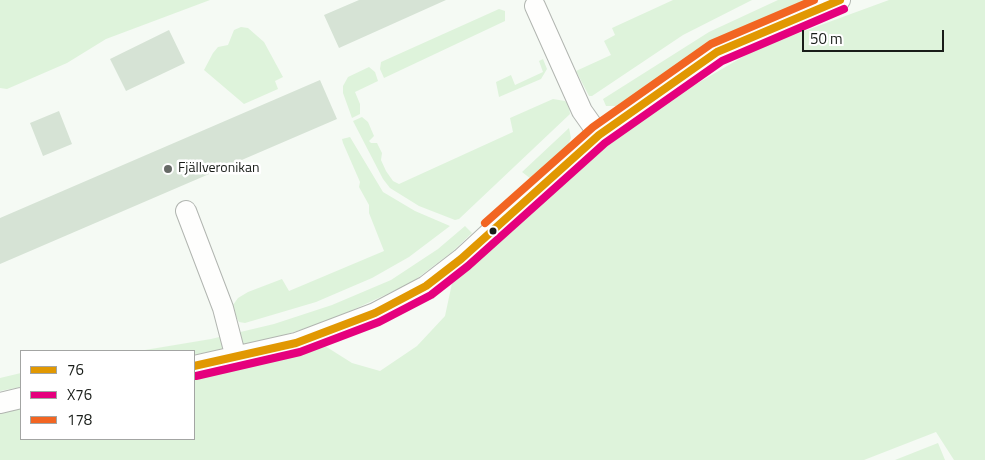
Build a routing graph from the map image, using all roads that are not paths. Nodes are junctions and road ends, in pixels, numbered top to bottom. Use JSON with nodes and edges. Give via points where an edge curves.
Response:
{"nodes":[{"id":1,"x":840,"y":0,"type":"edge"},
{"id":2,"x":536,"y":6,"type":"dead end"},
{"id":3,"x":599,"y":135,"type":"junction"},
{"id":4,"x":186,"y":211,"type":"dead end"},
{"id":5,"x":236,"y":358,"type":"junction"},
{"id":6,"x":195,"y":366,"type":"edge"},
{"id":7,"x":20,"y":398,"type":"edge"},
{"id":8,"x":0,"y":403,"type":"edge"}],
"edges":[{"from":1,"to":3,"type":"street","via":[[717,52]]},
{"from":2,"to":3,"type":"street","via":[[582,111]]},
{"from":3,"to":5,"type":"street","via":[[461,259],[426,286],[375,313],[337,328],[296,343]]},
{"from":4,"to":5,"type":"street","via":[[218,292]]},
{"from":5,"to":6,"type":"street"},
{"from":7,"to":8,"type":"street"}]}
